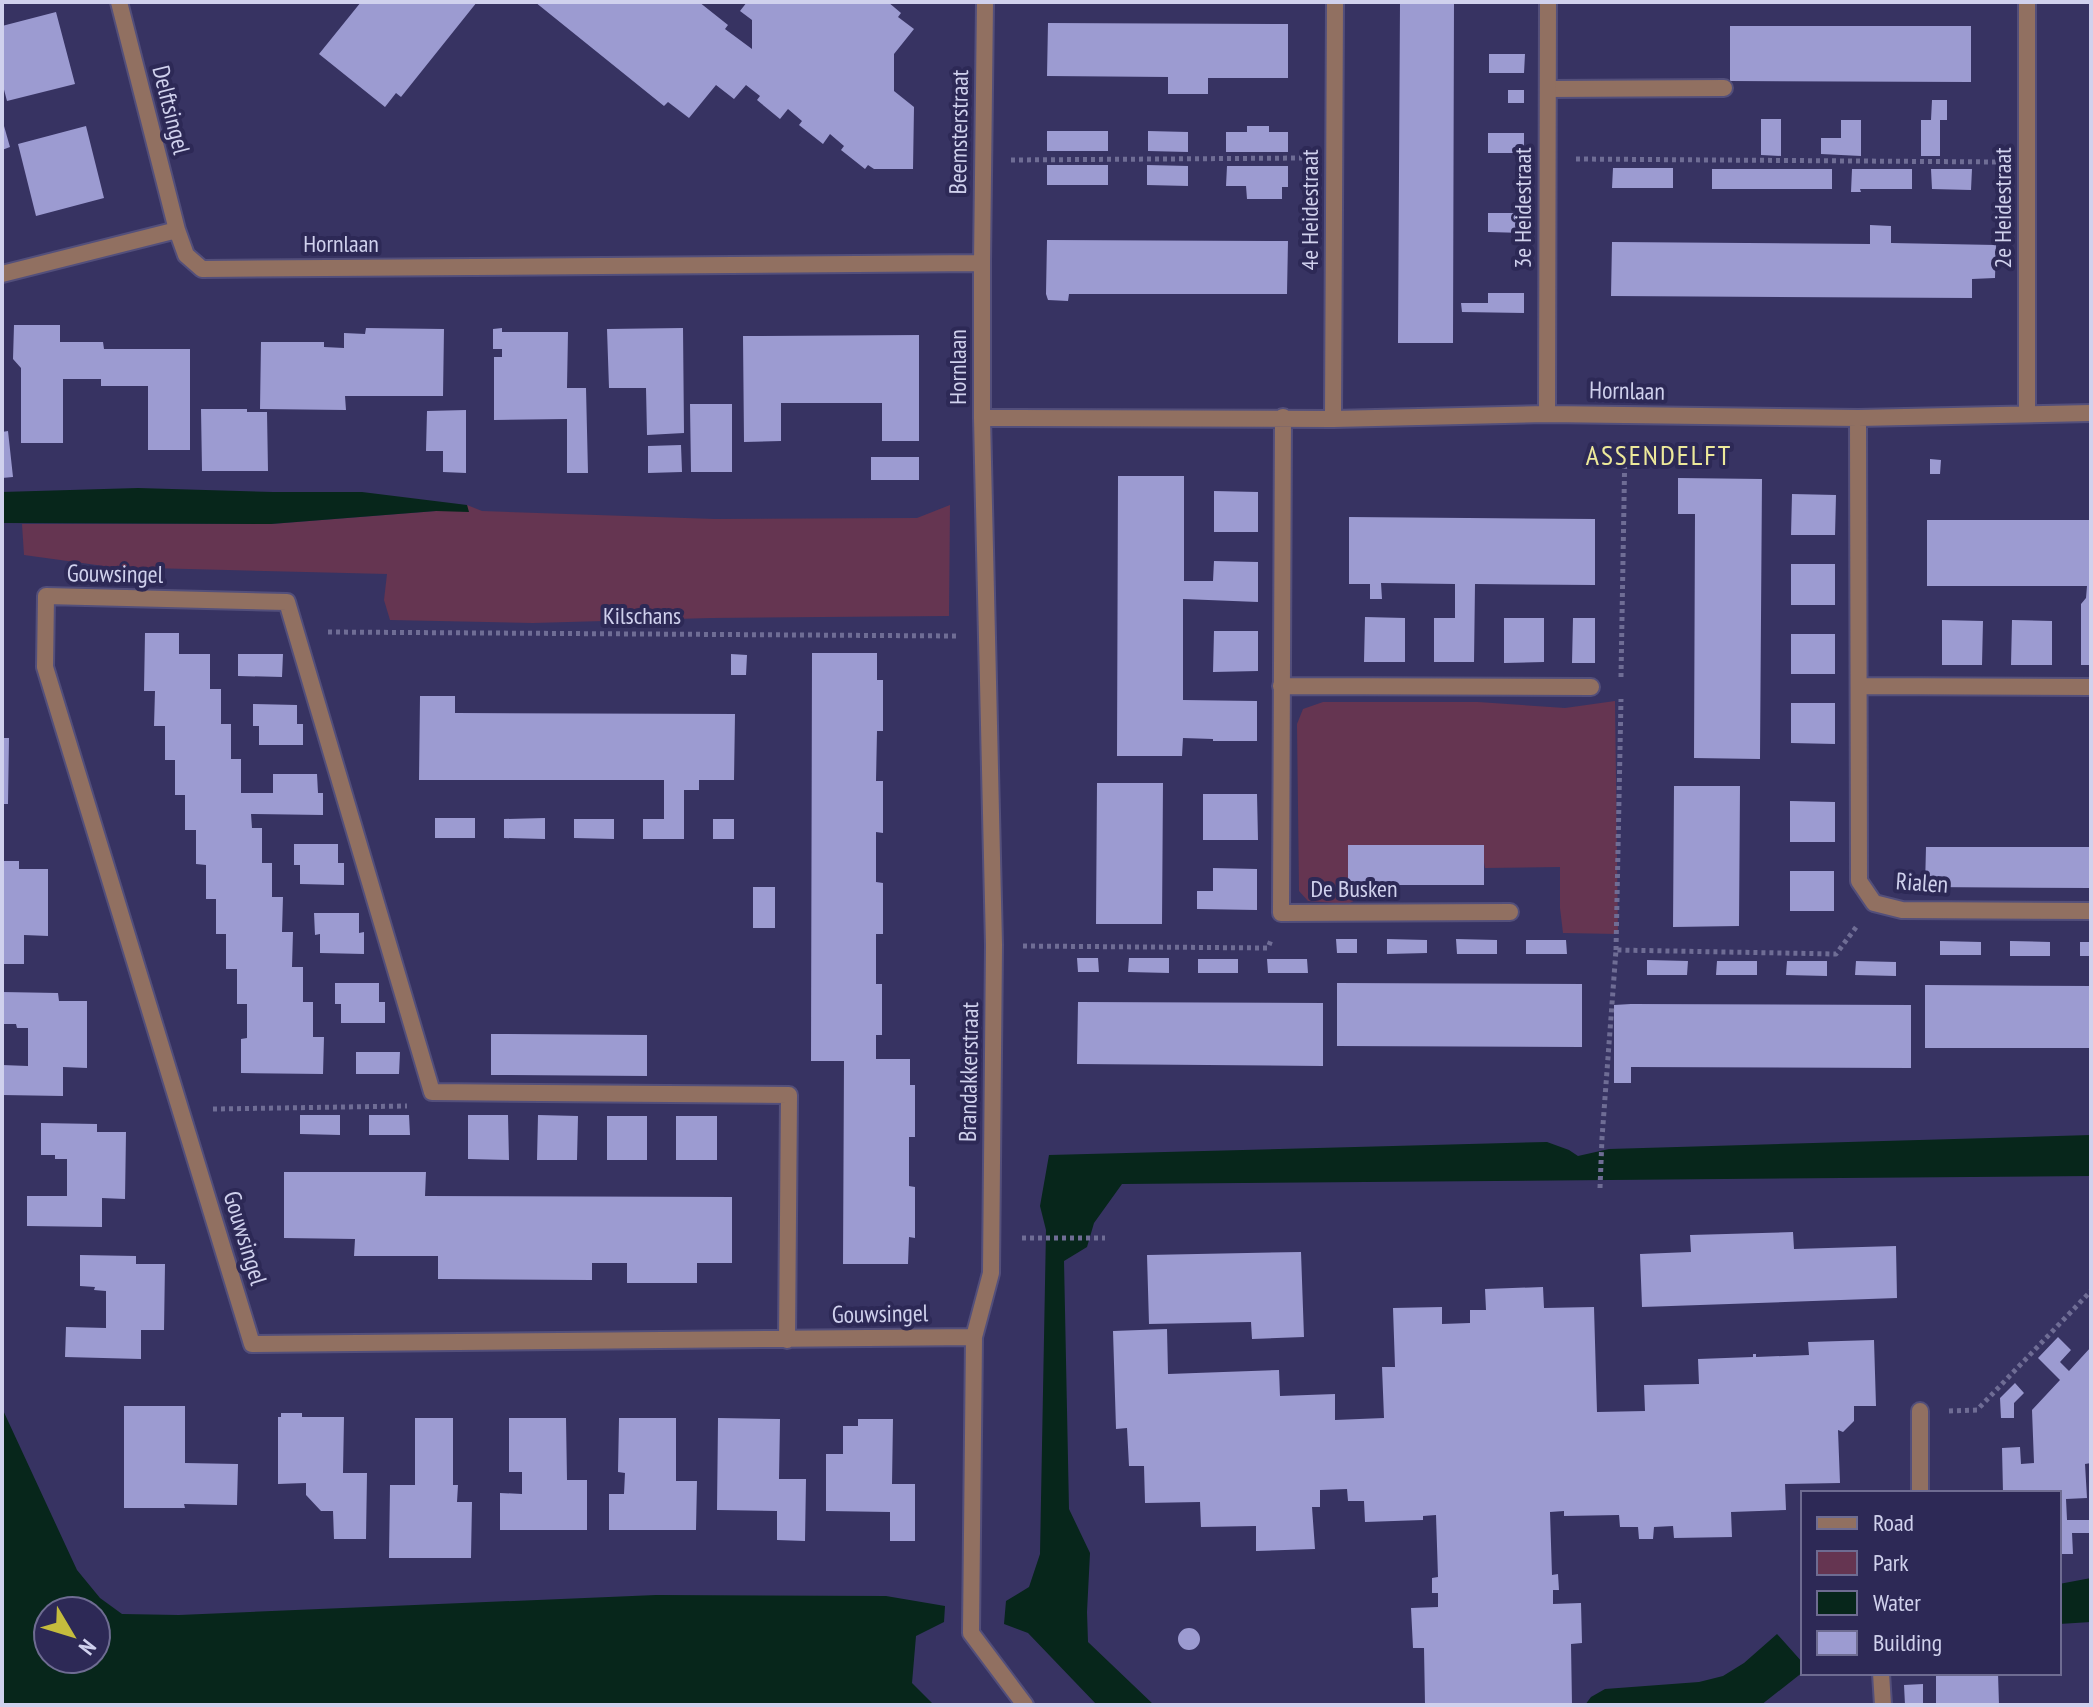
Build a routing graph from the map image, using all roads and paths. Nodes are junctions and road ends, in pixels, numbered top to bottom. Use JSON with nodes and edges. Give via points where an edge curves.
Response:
{"nodes":[{"id":1,"x":119,"y":2,"type":"edge"},
{"id":2,"x":985,"y":2,"type":"edge"},
{"id":3,"x":1335,"y":2,"type":"edge"},
{"id":4,"x":1548,"y":2,"type":"edge"},
{"id":5,"x":2027,"y":2,"type":"edge"},
{"id":6,"x":1724,"y":88,"type":"dead end"},
{"id":7,"x":1548,"y":89,"type":"junction"},
{"id":8,"x":1334,"y":158,"type":"junction"},
{"id":9,"x":1547,"y":159,"type":"junction"},
{"id":10,"x":982,"y":160,"type":"junction"},
{"id":11,"x":2027,"y":162,"type":"junction"},
{"id":12,"x":177,"y":230,"type":"junction"},
{"id":13,"x":982,"y":263,"type":"junction"},
{"id":14,"x":2,"y":274,"type":"edge"},
{"id":15,"x":2027,"y":413,"type":"junction"},
{"id":16,"x":2091,"y":413,"type":"edge"},
{"id":17,"x":1547,"y":414,"type":"junction"},
{"id":18,"x":1283,"y":417,"type":"junction"},
{"id":19,"x":982,"y":418,"type":"junction"},
{"id":20,"x":1858,"y":418,"type":"junction"},
{"id":21,"x":1333,"y":419,"type":"junction"},
{"id":22,"x":297,"y":631,"type":"junction"},
{"id":23,"x":987,"y":636,"type":"junction"},
{"id":24,"x":1281,"y":686,"type":"junction"},
{"id":25,"x":1859,"y":686,"type":"junction"},
{"id":26,"x":1591,"y":687,"type":"dead end"},
{"id":27,"x":2091,"y":687,"type":"edge"},
{"id":28,"x":1874,"y":903,"type":"junction"},
{"id":29,"x":2091,"y":911,"type":"edge"},
{"id":30,"x":1510,"y":912,"type":"dead end"},
{"id":31,"x":1281,"y":913,"type":"junction"},
{"id":32,"x":994,"y":945,"type":"junction"},
{"id":33,"x":432,"y":1092,"type":"junction"},
{"id":34,"x":180,"y":1110,"type":"junction"},
{"id":35,"x":1600,"y":1188,"type":"dead end"},
{"id":36,"x":1031,"y":1237,"type":"dead end"},
{"id":37,"x":1105,"y":1238,"type":"dead end"},
{"id":38,"x":2091,"y":1291,"type":"edge"},
{"id":39,"x":974,"y":1337,"type":"junction"},
{"id":40,"x":787,"y":1340,"type":"junction"},
{"id":41,"x":1920,"y":1411,"type":"joint"},
{"id":42,"x":1920,"y":1491,"type":"edge"},
{"id":43,"x":1881,"y":1675,"type":"edge"},
{"id":44,"x":1025,"y":1705,"type":"edge"},
{"id":45,"x":1883,"y":1705,"type":"edge"}],
"edges":[{"from":1,"to":12,"type":"street","name":"Delftsingel"},
{"from":2,"to":10,"type":"street","name":"Beemsterstraat"},
{"from":3,"to":8,"type":"street","name":"4e Heidestraat"},
{"from":4,"to":7,"type":"street","name":"3e Heidestraat"},
{"from":5,"to":11,"type":"street","name":"2e Heidestraat"},
{"from":6,"to":7,"type":"street"},
{"from":7,"to":9,"type":"street","name":"3e Heidestraat"},
{"from":8,"to":10,"type":"path"},
{"from":8,"to":21,"type":"street","name":"4e Heidestraat"},
{"from":9,"to":11,"type":"path"},
{"from":9,"to":17,"type":"street","name":"3e Heidestraat"},
{"from":10,"to":13,"type":"street","name":"Beemsterstraat"},
{"from":11,"to":15,"type":"street","name":"2e Heidestraat"},
{"from":12,"to":13,"type":"street","name":"Hornlaan","via":[[186,255],[202,269]]},
{"from":12,"to":14,"type":"street"},
{"from":13,"to":19,"type":"street","name":"Hornlaan"},
{"from":15,"to":16,"type":"street","name":"Hornlaan"},
{"from":15,"to":20,"type":"street","name":"Hornlaan"},
{"from":17,"to":20,"type":"street","name":"Hornlaan"},
{"from":17,"to":21,"type":"street","name":"Hornlaan"},
{"from":18,"to":19,"type":"street","name":"Hornlaan"},
{"from":18,"to":21,"type":"street","name":"Hornlaan"},
{"from":18,"to":24,"type":"street","name":"De Busken"},
{"from":19,"to":23,"type":"street","name":"Brandakkerstraat"},
{"from":20,"to":25,"type":"street","name":"Rialen"},
{"from":22,"to":23,"type":"path","name":"Kilschans"},
{"from":22,"to":33,"type":"street","name":"Gouwsingel"},
{"from":22,"to":34,"type":"street","name":"Gouwsingel","via":[[287,602],[46,596],[45,667]]},
{"from":23,"to":32,"type":"street","name":"Brandakkerstraat"},
{"from":24,"to":26,"type":"street"},
{"from":24,"to":31,"type":"street","name":"De Busken"},
{"from":25,"to":27,"type":"street"},
{"from":25,"to":28,"type":"street","name":"Rialen","via":[[1859,881]]},
{"from":28,"to":29,"type":"street","name":"Rialen","via":[[1902,910]]},
{"from":28,"to":35,"type":"path","via":[[1836,954],[1616,950]]},
{"from":30,"to":31,"type":"street","name":"De Busken"},
{"from":31,"to":32,"type":"path","via":[[1268,948]]},
{"from":32,"to":39,"type":"street","name":"Brandakkerstraat","via":[[991,1273]]},
{"from":33,"to":34,"type":"path","via":[[415,1106]]},
{"from":33,"to":40,"type":"street","via":[[789,1095]]},
{"from":34,"to":40,"type":"street","name":"Gouwsingel","via":[[252,1344]]},
{"from":36,"to":37,"type":"path"},
{"from":38,"to":41,"type":"path","via":[[1977,1410]]},
{"from":39,"to":40,"type":"street","name":"Gouwsingel"},
{"from":39,"to":44,"type":"street","name":"Brandakkerstraat","via":[[971,1633]]},
{"from":41,"to":42,"type":"street"},
{"from":43,"to":45,"type":"street"}]}
